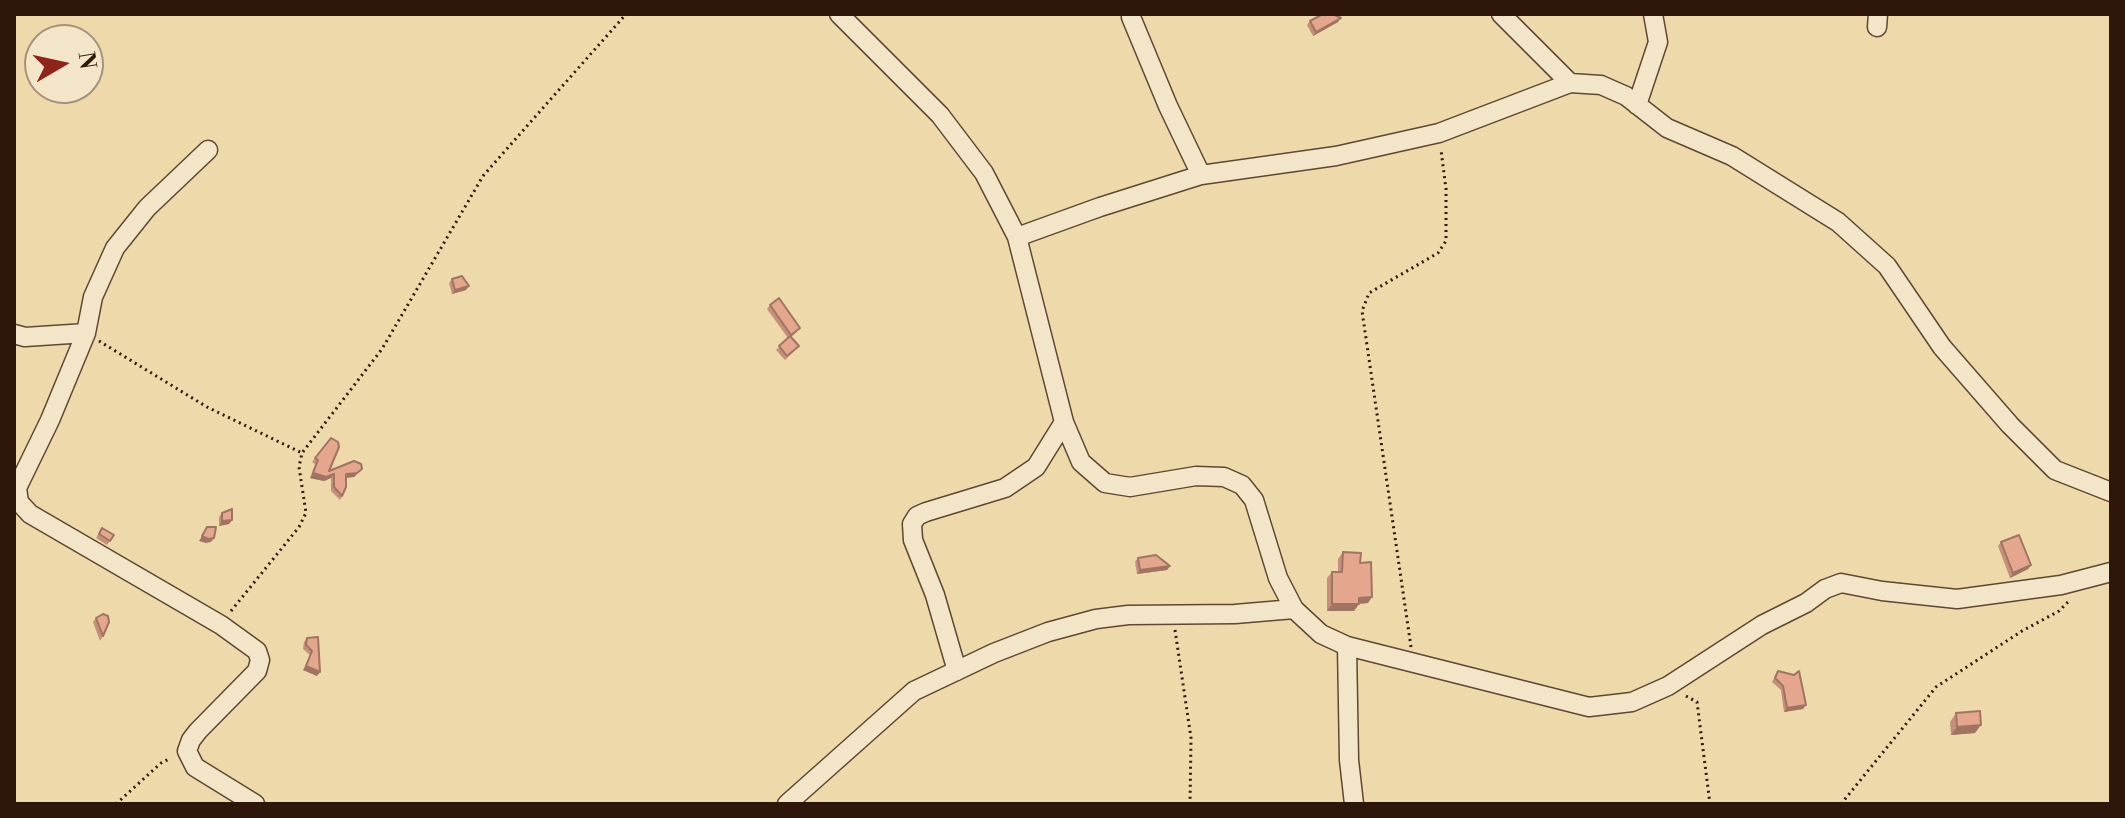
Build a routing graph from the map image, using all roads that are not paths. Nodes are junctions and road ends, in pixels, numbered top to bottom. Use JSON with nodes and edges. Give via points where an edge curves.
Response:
{"nodes":[{"id":1,"x":839,"y":14,"type":"edge"},
{"id":2,"x":1501,"y":14,"type":"edge"},
{"id":3,"x":1653,"y":14,"type":"edge"},
{"id":4,"x":1131,"y":17,"type":"dead end"},
{"id":5,"x":1570,"y":83,"type":"junction"},
{"id":6,"x":1637,"y":105,"type":"junction"},
{"id":7,"x":208,"y":150,"type":"dead end"},
{"id":8,"x":1201,"y":175,"type":"junction"},
{"id":9,"x":1017,"y":237,"type":"junction"},
{"id":10,"x":86,"y":333,"type":"junction"},
{"id":11,"x":14,"y":334,"type":"edge"},
{"id":12,"x":1064,"y":422,"type":"junction"},
{"id":13,"x":2111,"y":492,"type":"edge"},
{"id":14,"x":2103,"y":574,"type":"edge"},
{"id":15,"x":1294,"y":609,"type":"junction"},
{"id":16,"x":1347,"y":646,"type":"junction"},
{"id":17,"x":957,"y":671,"type":"junction"},
{"id":18,"x":255,"y":804,"type":"edge"},
{"id":19,"x":787,"y":804,"type":"edge"},
{"id":20,"x":1354,"y":804,"type":"edge"}],
"edges":[{"from":1,"to":9,"type":"street","via":[[940,115],[984,173]]},
{"from":2,"to":5,"type":"street"},
{"from":3,"to":6,"type":"street","via":[[1658,42]]},
{"from":4,"to":8,"type":"street"},
{"from":5,"to":6,"type":"street","via":[[1601,85]]},
{"from":5,"to":8,"type":"street","via":[[1439,133],[1336,156]]},
{"from":6,"to":13,"type":"street","via":[[1667,128],[1732,156],[1838,222],[1887,266],[1942,347],[2055,470]]},
{"from":7,"to":10,"type":"street","via":[[147,208],[115,248],[93,297]]},
{"from":8,"to":9,"type":"street"},
{"from":9,"to":12,"type":"street"},
{"from":10,"to":11,"type":"street"},
{"from":10,"to":18,"type":"street","via":[[21,475],[19,502],[30,514],[257,651],[257,671],[198,731],[187,751],[195,767]]},
{"from":12,"to":15,"type":"street","via":[[1081,462],[1105,483],[1130,487],[1196,476],[1224,477],[1242,485],[1254,500],[1278,578]]},
{"from":12,"to":17,"type":"street","via":[[1036,467],[1005,488],[917,516],[912,524]]},
{"from":14,"to":16,"type":"street","via":[[1957,599],[1841,583],[1762,625],[1668,686],[1632,702],[1589,707]]},
{"from":15,"to":16,"type":"street","via":[[1321,634]]},
{"from":15,"to":17,"type":"street","via":[[1096,619],[1048,632]]},
{"from":16,"to":20,"type":"street"},
{"from":17,"to":19,"type":"street","via":[[914,691]]}]}
